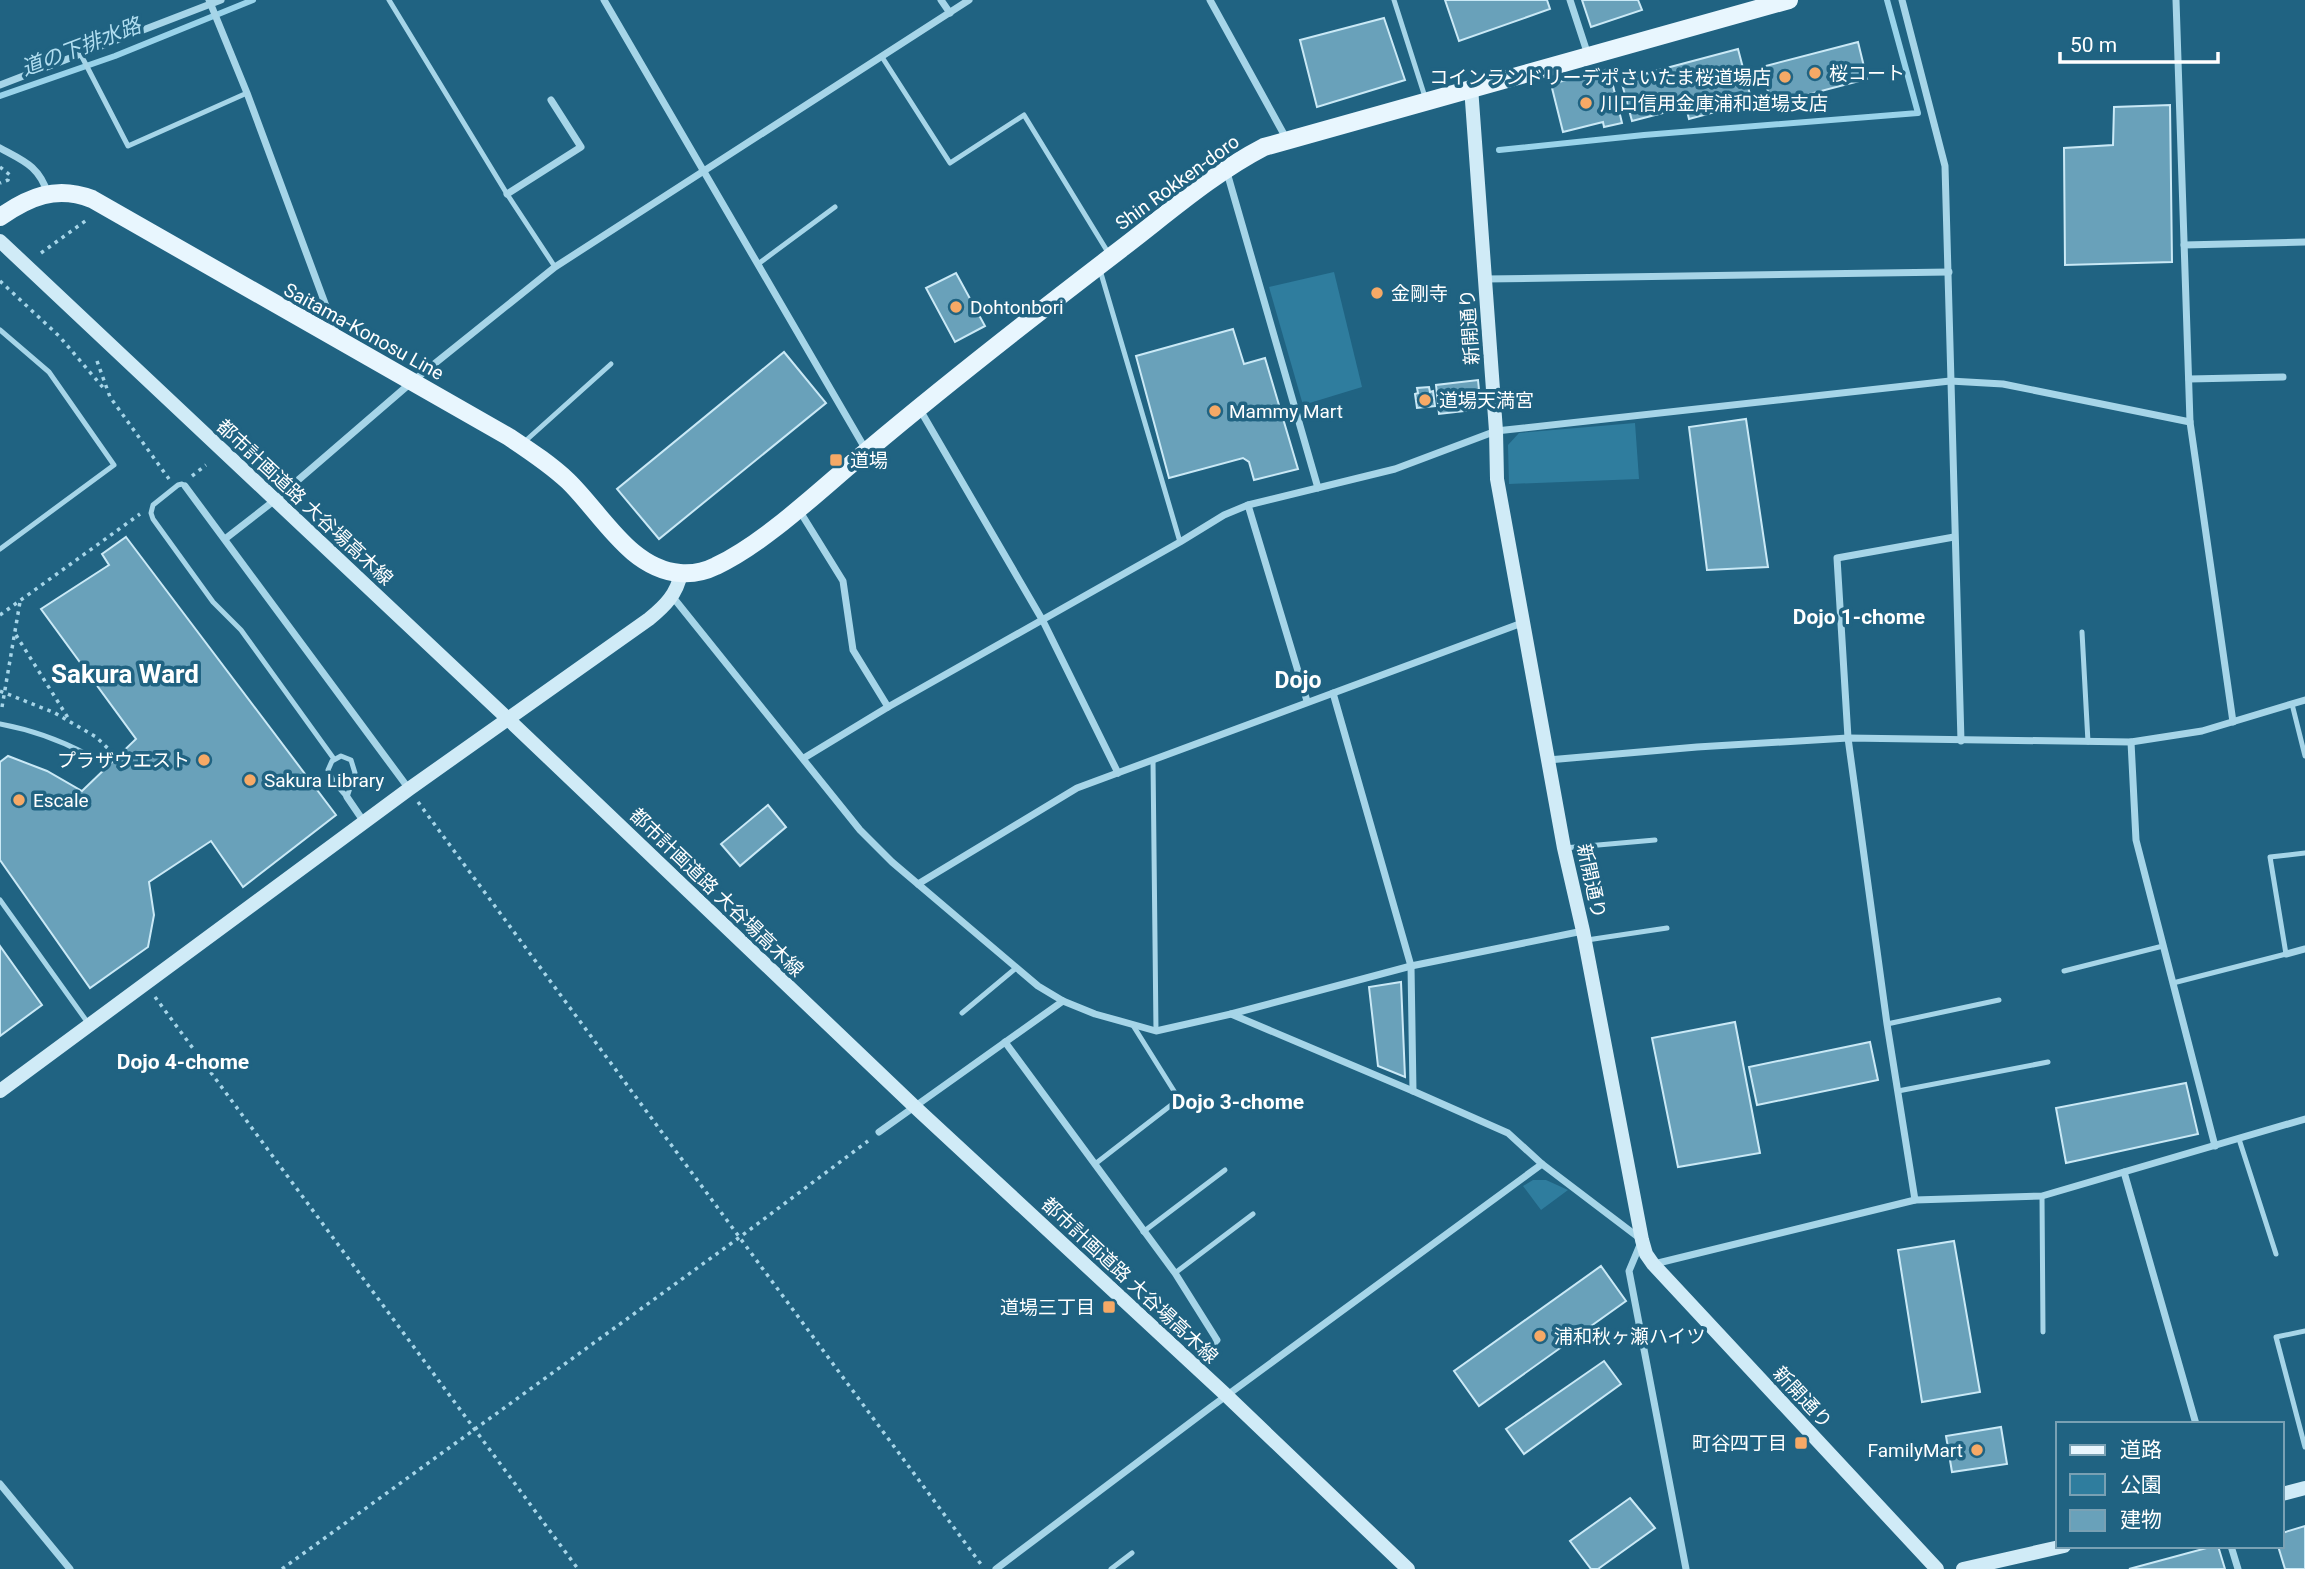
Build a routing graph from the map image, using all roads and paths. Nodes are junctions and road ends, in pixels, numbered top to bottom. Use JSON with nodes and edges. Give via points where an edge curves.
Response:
{"nodes":[{"id":1,"x":221,"y":0,"type":"edge"},
{"id":2,"x":389,"y":0,"type":"edge"},
{"id":3,"x":604,"y":0,"type":"edge"},
{"id":4,"x":941,"y":0,"type":"edge"},
{"id":5,"x":969,"y":0,"type":"edge"},
{"id":6,"x":1210,"y":0,"type":"edge"},
{"id":7,"x":1394,"y":0,"type":"edge"},
{"id":8,"x":1570,"y":0,"type":"edge"},
{"id":9,"x":1789,"y":0,"type":"edge"},
{"id":10,"x":1902,"y":0,"type":"edge"},
{"id":11,"x":2176,"y":0,"type":"edge"},
{"id":12,"x":210,"y":2,"type":"edge"},
{"id":13,"x":950,"y":13,"type":"junction"},
{"id":14,"x":81,"y":55,"type":"junction"},
{"id":15,"x":1588,"y":55,"type":"junction"},
{"id":16,"x":882,"y":57,"type":"junction"},
{"id":17,"x":0,"y":85,"type":"edge"},
{"id":18,"x":1471,"y":87,"type":"junction"},
{"id":19,"x":247,"y":93,"type":"junction"},
{"id":20,"x":551,"y":100,"type":"dead end"},
{"id":21,"x":1426,"y":100,"type":"junction"},
{"id":22,"x":1286,"y":139,"type":"junction"},
{"id":23,"x":0,"y":148,"type":"edge"},
{"id":24,"x":0,"y":167,"type":"edge"},
{"id":25,"x":1226,"y":169,"type":"junction"},
{"id":26,"x":703,"y":171,"type":"junction"},
{"id":27,"x":0,"y":183,"type":"edge"},
{"id":28,"x":507,"y":194,"type":"junction"},
{"id":29,"x":48,"y":195,"type":"junction"},
{"id":30,"x":104,"y":207,"type":"junction"},
{"id":31,"x":835,"y":207,"type":"dead end"},
{"id":32,"x":0,"y":217,"type":"edge"},
{"id":33,"x":0,"y":241,"type":"edge"},
{"id":34,"x":2305,"y":242,"type":"edge"},
{"id":35,"x":2184,"y":245,"type":"junction"},
{"id":36,"x":41,"y":253,"type":"dead end"},
{"id":37,"x":1105,"y":261,"type":"junction"},
{"id":38,"x":758,"y":264,"type":"junction"},
{"id":39,"x":555,"y":267,"type":"junction"},
{"id":40,"x":1949,"y":272,"type":"junction"},
{"id":41,"x":6,"y":275,"type":"dead end"},
{"id":42,"x":1485,"y":279,"type":"junction"},
{"id":43,"x":0,"y":281,"type":"edge"},
{"id":44,"x":0,"y":330,"type":"edge"},
{"id":45,"x":339,"y":341,"type":"junction"},
{"id":46,"x":97,"y":361,"type":"dead end"},
{"id":47,"x":611,"y":364,"type":"dead end"},
{"id":48,"x":2283,"y":377,"type":"dead end"},
{"id":49,"x":2189,"y":379,"type":"junction"},
{"id":50,"x":1951,"y":381,"type":"junction"},
{"id":51,"x":413,"y":382,"type":"junction"},
{"id":52,"x":110,"y":396,"type":"junction"},
{"id":53,"x":919,"y":408,"type":"junction"},
{"id":54,"x":2190,"y":422,"type":"junction"},
{"id":55,"x":1496,"y":431,"type":"junction"},
{"id":56,"x":520,"y":445,"type":"junction"},
{"id":57,"x":867,"y":451,"type":"junction"},
{"id":58,"x":185,"y":486,"type":"joint"},
{"id":59,"x":175,"y":488,"type":"junction"},
{"id":60,"x":1318,"y":488,"type":"junction"},
{"id":61,"x":275,"y":500,"type":"junction"},
{"id":62,"x":153,"y":505,"type":"junction"},
{"id":63,"x":1248,"y":505,"type":"junction"},
{"id":64,"x":798,"y":509,"type":"junction"},
{"id":65,"x":1954,"y":537,"type":"junction"},
{"id":66,"x":225,"y":539,"type":"junction"},
{"id":67,"x":1180,"y":542,"type":"junction"},
{"id":68,"x":0,"y":549,"type":"edge"},
{"id":69,"x":681,"y":573,"type":"junction"},
{"id":70,"x":672,"y":596,"type":"junction"},
{"id":71,"x":21,"y":600,"type":"junction"},
{"id":72,"x":0,"y":615,"type":"edge"},
{"id":73,"x":1043,"y":621,"type":"junction"},
{"id":74,"x":1524,"y":623,"type":"junction"},
{"id":75,"x":2082,"y":632,"type":"dead end"},
{"id":76,"x":15,"y":634,"type":"junction"},
{"id":77,"x":2,"y":693,"type":"edge"},
{"id":78,"x":1333,"y":693,"type":"junction"},
{"id":79,"x":2305,"y":700,"type":"edge"},
{"id":80,"x":1307,"y":701,"type":"junction"},
{"id":81,"x":2292,"y":704,"type":"junction"},
{"id":82,"x":2,"y":707,"type":"dead end"},
{"id":83,"x":888,"y":707,"type":"junction"},
{"id":84,"x":508,"y":719,"type":"junction"},
{"id":85,"x":71,"y":722,"type":"junction"},
{"id":86,"x":2233,"y":722,"type":"junction"},
{"id":87,"x":0,"y":724,"type":"edge"},
{"id":88,"x":1848,"y":738,"type":"junction"},
{"id":89,"x":1961,"y":741,"type":"junction"},
{"id":90,"x":2088,"y":742,"type":"junction"},
{"id":91,"x":2131,"y":742,"type":"junction"},
{"id":92,"x":86,"y":754,"type":"dead end"},
{"id":93,"x":2305,"y":756,"type":"edge"},
{"id":94,"x":117,"y":757,"type":"dead end"},
{"id":95,"x":804,"y":758,"type":"junction"},
{"id":96,"x":334,"y":760,"type":"junction"},
{"id":97,"x":1153,"y":760,"type":"junction"},
{"id":98,"x":1548,"y":760,"type":"junction"},
{"id":99,"x":1118,"y":773,"type":"junction"},
{"id":100,"x":409,"y":789,"type":"junction"},
{"id":101,"x":347,"y":797,"type":"junction"},
{"id":102,"x":364,"y":822,"type":"junction"},
{"id":103,"x":1655,"y":840,"type":"dead end"},
{"id":104,"x":1564,"y":848,"type":"junction"},
{"id":105,"x":2305,"y":853,"type":"edge"},
{"id":106,"x":918,"y":884,"type":"junction"},
{"id":107,"x":0,"y":900,"type":"edge"},
{"id":108,"x":1667,"y":928,"type":"dead end"},
{"id":109,"x":1584,"y":936,"type":"junction"},
{"id":110,"x":2163,"y":946,"type":"junction"},
{"id":111,"x":2305,"y":949,"type":"edge"},
{"id":112,"x":2286,"y":954,"type":"junction"},
{"id":113,"x":1410,"y":966,"type":"junction"},
{"id":114,"x":1016,"y":968,"type":"junction"},
{"id":115,"x":2064,"y":971,"type":"dead end"},
{"id":116,"x":145,"y":984,"type":"junction"},
{"id":117,"x":2173,"y":984,"type":"junction"},
{"id":118,"x":2000,"y":1000,"type":"dead end"},
{"id":119,"x":1063,"y":1001,"type":"junction"},
{"id":120,"x":962,"y":1013,"type":"dead end"},
{"id":121,"x":1231,"y":1014,"type":"junction"},
{"id":122,"x":89,"y":1024,"type":"junction"},
{"id":123,"x":1888,"y":1024,"type":"junction"},
{"id":124,"x":1134,"y":1027,"type":"junction"},
{"id":125,"x":1156,"y":1031,"type":"junction"},
{"id":126,"x":1005,"y":1042,"type":"junction"},
{"id":127,"x":2048,"y":1062,"type":"dead end"},
{"id":128,"x":0,"y":1091,"type":"edge"},
{"id":129,"x":1413,"y":1091,"type":"junction"},
{"id":130,"x":1898,"y":1091,"type":"junction"},
{"id":131,"x":915,"y":1107,"type":"junction"},
{"id":132,"x":2305,"y":1119,"type":"edge"},
{"id":133,"x":879,"y":1132,"type":"joint"},
{"id":134,"x":2239,"y":1139,"type":"junction"},
{"id":135,"x":2215,"y":1146,"type":"junction"},
{"id":136,"x":1095,"y":1164,"type":"junction"},
{"id":137,"x":1542,"y":1164,"type":"junction"},
{"id":138,"x":1225,"y":1170,"type":"dead end"},
{"id":139,"x":2124,"y":1172,"type":"junction"},
{"id":140,"x":2042,"y":1196,"type":"junction"},
{"id":141,"x":1915,"y":1200,"type":"junction"},
{"id":142,"x":1253,"y":1214,"type":"dead end"},
{"id":143,"x":1143,"y":1232,"type":"junction"},
{"id":144,"x":740,"y":1237,"type":"junction"},
{"id":145,"x":1642,"y":1240,"type":"junction"},
{"id":146,"x":2276,"y":1254,"type":"dead end"},
{"id":147,"x":1653,"y":1264,"type":"junction"},
{"id":148,"x":1175,"y":1273,"type":"junction"},
{"id":149,"x":2305,"y":1331,"type":"edge"},
{"id":150,"x":2043,"y":1332,"type":"dead end"},
{"id":151,"x":1193,"y":1364,"type":"junction"},
{"id":152,"x":1226,"y":1395,"type":"junction"},
{"id":153,"x":2195,"y":1422,"type":"edge"},
{"id":154,"x":475,"y":1430,"type":"junction"},
{"id":155,"x":2305,"y":1447,"type":"edge"},
{"id":156,"x":0,"y":1484,"type":"edge"},
{"id":157,"x":2305,"y":1488,"type":"edge"},
{"id":158,"x":2284,"y":1493,"type":"edge"},
{"id":159,"x":2056,"y":1548,"type":"edge"},
{"id":160,"x":2232,"y":1548,"type":"edge"},
{"id":161,"x":1132,"y":1553,"type":"dead end"},
{"id":162,"x":69,"y":1569,"type":"edge"},
{"id":163,"x":282,"y":1569,"type":"edge"},
{"id":164,"x":578,"y":1569,"type":"edge"},
{"id":165,"x":984,"y":1569,"type":"edge"},
{"id":166,"x":996,"y":1569,"type":"edge"},
{"id":167,"x":1111,"y":1569,"type":"edge"},
{"id":168,"x":1408,"y":1569,"type":"edge"},
{"id":169,"x":1686,"y":1569,"type":"edge"},
{"id":170,"x":1937,"y":1569,"type":"edge"},
{"id":171,"x":1963,"y":1569,"type":"edge"},
{"id":172,"x":2238,"y":1569,"type":"edge"}],
"edges":[{"from":1,"to":12,"type":"street"},
{"from":2,"to":28,"type":"lane"},
{"from":3,"to":26,"type":"street"},
{"from":4,"to":13,"type":"street"},
{"from":5,"to":13,"type":"street"},
{"from":6,"to":22,"type":"street"},
{"from":7,"to":21,"type":"lane"},
{"from":8,"to":15,"type":"street"},
{"from":9,"to":15,"type":"main road","name":"Shin Rokken-doro"},
{"from":10,"to":40,"type":"street","via":[[1945,166]]},
{"from":11,"to":35,"type":"street"},
{"from":12,"to":14,"type":"street"},
{"from":12,"to":19,"type":"street"},
{"from":13,"to":16,"type":"street"},
{"from":14,"to":17,"type":"street"},
{"from":14,"to":19,"type":"lane","via":[[128,146]]},
{"from":15,"to":18,"type":"main road","name":"Shin Rokken-doro"},
{"from":16,"to":26,"type":"street"},
{"from":16,"to":37,"type":"lane","via":[[950,163],[1024,115]]},
{"from":18,"to":21,"type":"main road","name":"Shin Rokken-doro"},
{"from":18,"to":42,"type":"street","name":"新開通り"},
{"from":19,"to":45,"type":"street"},
{"from":20,"to":28,"type":"street","via":[[581,147]]},
{"from":21,"to":22,"type":"main road","name":"Shin Rokken-doro"},
{"from":22,"to":25,"type":"main road","name":"Shin Rokken-doro"},
{"from":23,"to":29,"type":"street","via":[[33,166]]},
{"from":24,"to":27,"type":"path","via":[[9,175]]},
{"from":25,"to":37,"type":"main road","name":"Shin Rokken-doro"},
{"from":25,"to":60,"type":"street"},
{"from":26,"to":38,"type":"street"},
{"from":26,"to":39,"type":"street"},
{"from":28,"to":39,"type":"lane"},
{"from":29,"to":30,"type":"main road","name":"Saitama-Konosu Line","via":[[78,194]]},
{"from":29,"to":32,"type":"main road","name":"Saitama-Konosu Line","via":[[34,197]]},
{"from":30,"to":36,"type":"path"},
{"from":30,"to":45,"type":"main road","name":"Saitama-Konosu Line"},
{"from":31,"to":38,"type":"lane"},
{"from":33,"to":61,"type":"street","name":"都市計画道路 大谷場高木線"},
{"from":34,"to":35,"type":"street"},
{"from":35,"to":49,"type":"street"},
{"from":37,"to":53,"type":"main road","name":"Shin Rokken-doro"},
{"from":37,"to":67,"type":"lane"},
{"from":38,"to":57,"type":"street"},
{"from":39,"to":51,"type":"street"},
{"from":40,"to":42,"type":"street"},
{"from":40,"to":50,"type":"street"},
{"from":41,"to":43,"type":"path"},
{"from":42,"to":55,"type":"street","name":"新開通り"},
{"from":43,"to":52,"type":"path","via":[[59,336]]},
{"from":44,"to":68,"type":"lane","via":[[49,372],[114,465]]},
{"from":45,"to":51,"type":"main road","name":"Saitama-Konosu Line"},
{"from":46,"to":52,"type":"path"},
{"from":47,"to":56,"type":"lane"},
{"from":48,"to":49,"type":"street"},
{"from":49,"to":54,"type":"street"},
{"from":50,"to":54,"type":"street","via":[[2003,384]]},
{"from":50,"to":55,"type":"street"},
{"from":50,"to":65,"type":"street"},
{"from":51,"to":56,"type":"main road","name":"Saitama-Konosu Line"},
{"from":51,"to":61,"type":"street"},
{"from":52,"to":59,"type":"path"},
{"from":53,"to":57,"type":"main road","name":"Shin Rokken-doro"},
{"from":53,"to":73,"type":"street"},
{"from":54,"to":86,"type":"street"},
{"from":55,"to":60,"type":"street","via":[[1395,469]]},
{"from":55,"to":74,"type":"street","name":"新開通り","via":[[1497,480]]},
{"from":56,"to":69,"type":"main road","name":"Saitama-Konosu Line","via":[[569,482],[645,562]]},
{"from":57,"to":64,"type":"main road","name":"Shin Rokken-doro"},
{"from":58,"to":59,"type":"lane"},
{"from":58,"to":66,"type":"street"},
{"from":59,"to":62,"type":"lane"},
{"from":60,"to":63,"type":"street"},
{"from":61,"to":66,"type":"street"},
{"from":61,"to":84,"type":"street","name":"都市計画道路 大谷場高木線"},
{"from":62,"to":71,"type":"path"},
{"from":62,"to":96,"type":"lane","via":[[153,519],[213,602],[241,630]]},
{"from":63,"to":67,"type":"street"},
{"from":63,"to":80,"type":"street"},
{"from":64,"to":69,"type":"main road","name":"Shin Rokken-doro","via":[[716,566]]},
{"from":64,"to":83,"type":"street","via":[[843,581],[853,650]]},
{"from":65,"to":88,"type":"street","via":[[1837,558]]},
{"from":65,"to":89,"type":"street"},
{"from":66,"to":100,"type":"street"},
{"from":67,"to":73,"type":"street"},
{"from":69,"to":70,"type":"street"},
{"from":70,"to":84,"type":"street","via":[[649,619]]},
{"from":70,"to":95,"type":"street"},
{"from":71,"to":72,"type":"path"},
{"from":71,"to":76,"type":"path"},
{"from":73,"to":83,"type":"street"},
{"from":73,"to":99,"type":"street"},
{"from":74,"to":78,"type":"street"},
{"from":74,"to":98,"type":"street","name":"新開通り"},
{"from":75,"to":90,"type":"lane"},
{"from":76,"to":77,"type":"path"},
{"from":76,"to":85,"type":"path"},
{"from":77,"to":82,"type":"path"},
{"from":77,"to":85,"type":"path"},
{"from":78,"to":80,"type":"street"},
{"from":78,"to":113,"type":"street"},
{"from":79,"to":81,"type":"street"},
{"from":80,"to":97,"type":"street"},
{"from":81,"to":86,"type":"street"},
{"from":81,"to":93,"type":"lane"},
{"from":83,"to":95,"type":"street"},
{"from":84,"to":100,"type":"street"},
{"from":84,"to":131,"type":"street","name":"都市計画道路 大谷場高木線"},
{"from":85,"to":94,"type":"path"},
{"from":86,"to":91,"type":"street"},
{"from":87,"to":92,"type":"lane","via":[[49,736]]},
{"from":88,"to":89,"type":"street"},
{"from":88,"to":98,"type":"street"},
{"from":88,"to":123,"type":"street"},
{"from":89,"to":90,"type":"street"},
{"from":90,"to":91,"type":"street"},
{"from":91,"to":110,"type":"street","via":[[2136,840]]},
{"from":95,"to":106,"type":"street","via":[[860,830]]},
{"from":96,"to":101,"type":"lane","via":[[328,770]]},
{"from":96,"to":101,"type":"lane","via":[[346,757],[354,766]]},
{"from":97,"to":99,"type":"street"},
{"from":97,"to":125,"type":"lane"},
{"from":98,"to":104,"type":"street","name":"新開通り"},
{"from":99,"to":106,"type":"street","via":[[1077,788]]},
{"from":100,"to":102,"type":"street"},
{"from":100,"to":144,"type":"path"},
{"from":101,"to":102,"type":"street"},
{"from":102,"to":116,"type":"street"},
{"from":103,"to":104,"type":"lane"},
{"from":104,"to":109,"type":"street","name":"新開通り"},
{"from":105,"to":112,"type":"lane","via":[[2270,858]]},
{"from":106,"to":114,"type":"street"},
{"from":107,"to":122,"type":"lane"},
{"from":108,"to":109,"type":"lane"},
{"from":109,"to":113,"type":"street"},
{"from":109,"to":145,"type":"street","name":"新開通り"},
{"from":110,"to":115,"type":"lane"},
{"from":110,"to":117,"type":"street"},
{"from":111,"to":112,"type":"street"},
{"from":112,"to":117,"type":"lane"},
{"from":113,"to":121,"type":"street"},
{"from":113,"to":129,"type":"street"},
{"from":114,"to":119,"type":"street"},
{"from":114,"to":120,"type":"lane"},
{"from":116,"to":122,"type":"street"},
{"from":116,"to":154,"type":"path"},
{"from":117,"to":135,"type":"street"},
{"from":118,"to":123,"type":"lane"},
{"from":119,"to":124,"type":"street"},
{"from":119,"to":126,"type":"street"},
{"from":121,"to":125,"type":"street"},
{"from":121,"to":129,"type":"street"},
{"from":122,"to":128,"type":"street"},
{"from":123,"to":130,"type":"street"},
{"from":124,"to":125,"type":"street"},
{"from":124,"to":136,"type":"lane","via":[[1179,1099]]},
{"from":126,"to":131,"type":"street"},
{"from":126,"to":136,"type":"street"},
{"from":127,"to":130,"type":"lane"},
{"from":129,"to":137,"type":"street","via":[[1508,1133]]},
{"from":130,"to":141,"type":"street"},
{"from":131,"to":133,"type":"street"},
{"from":131,"to":151,"type":"street","name":"都市計画道路 大谷場高木線"},
{"from":132,"to":134,"type":"street"},
{"from":133,"to":144,"type":"path"},
{"from":134,"to":135,"type":"street"},
{"from":134,"to":146,"type":"lane"},
{"from":135,"to":139,"type":"street"},
{"from":136,"to":143,"type":"street"},
{"from":137,"to":145,"type":"street"},
{"from":137,"to":152,"type":"street"},
{"from":138,"to":143,"type":"lane"},
{"from":139,"to":140,"type":"street"},
{"from":139,"to":153,"type":"street"},
{"from":140,"to":141,"type":"street"},
{"from":140,"to":150,"type":"lane"},
{"from":141,"to":147,"type":"street"},
{"from":142,"to":148,"type":"lane"},
{"from":143,"to":148,"type":"street"},
{"from":144,"to":154,"type":"path"},
{"from":144,"to":165,"type":"path"},
{"from":145,"to":147,"type":"street","name":"新開通り"},
{"from":145,"to":169,"type":"street","via":[[1629,1271]]},
{"from":147,"to":170,"type":"street","name":"新開通り"},
{"from":148,"to":151,"type":"street","via":[[1217,1340]]},
{"from":149,"to":155,"type":"lane","via":[[2276,1337]]},
{"from":151,"to":152,"type":"street","name":"都市計画道路 大谷場高木線"},
{"from":152,"to":166,"type":"street"},
{"from":152,"to":168,"type":"street","name":"都市計画道路 大谷場高木線"},
{"from":154,"to":163,"type":"path"},
{"from":154,"to":164,"type":"path"},
{"from":156,"to":162,"type":"street"},
{"from":157,"to":158,"type":"street"},
{"from":159,"to":171,"type":"street"},
{"from":160,"to":172,"type":"street"},
{"from":161,"to":167,"type":"lane"}]}
